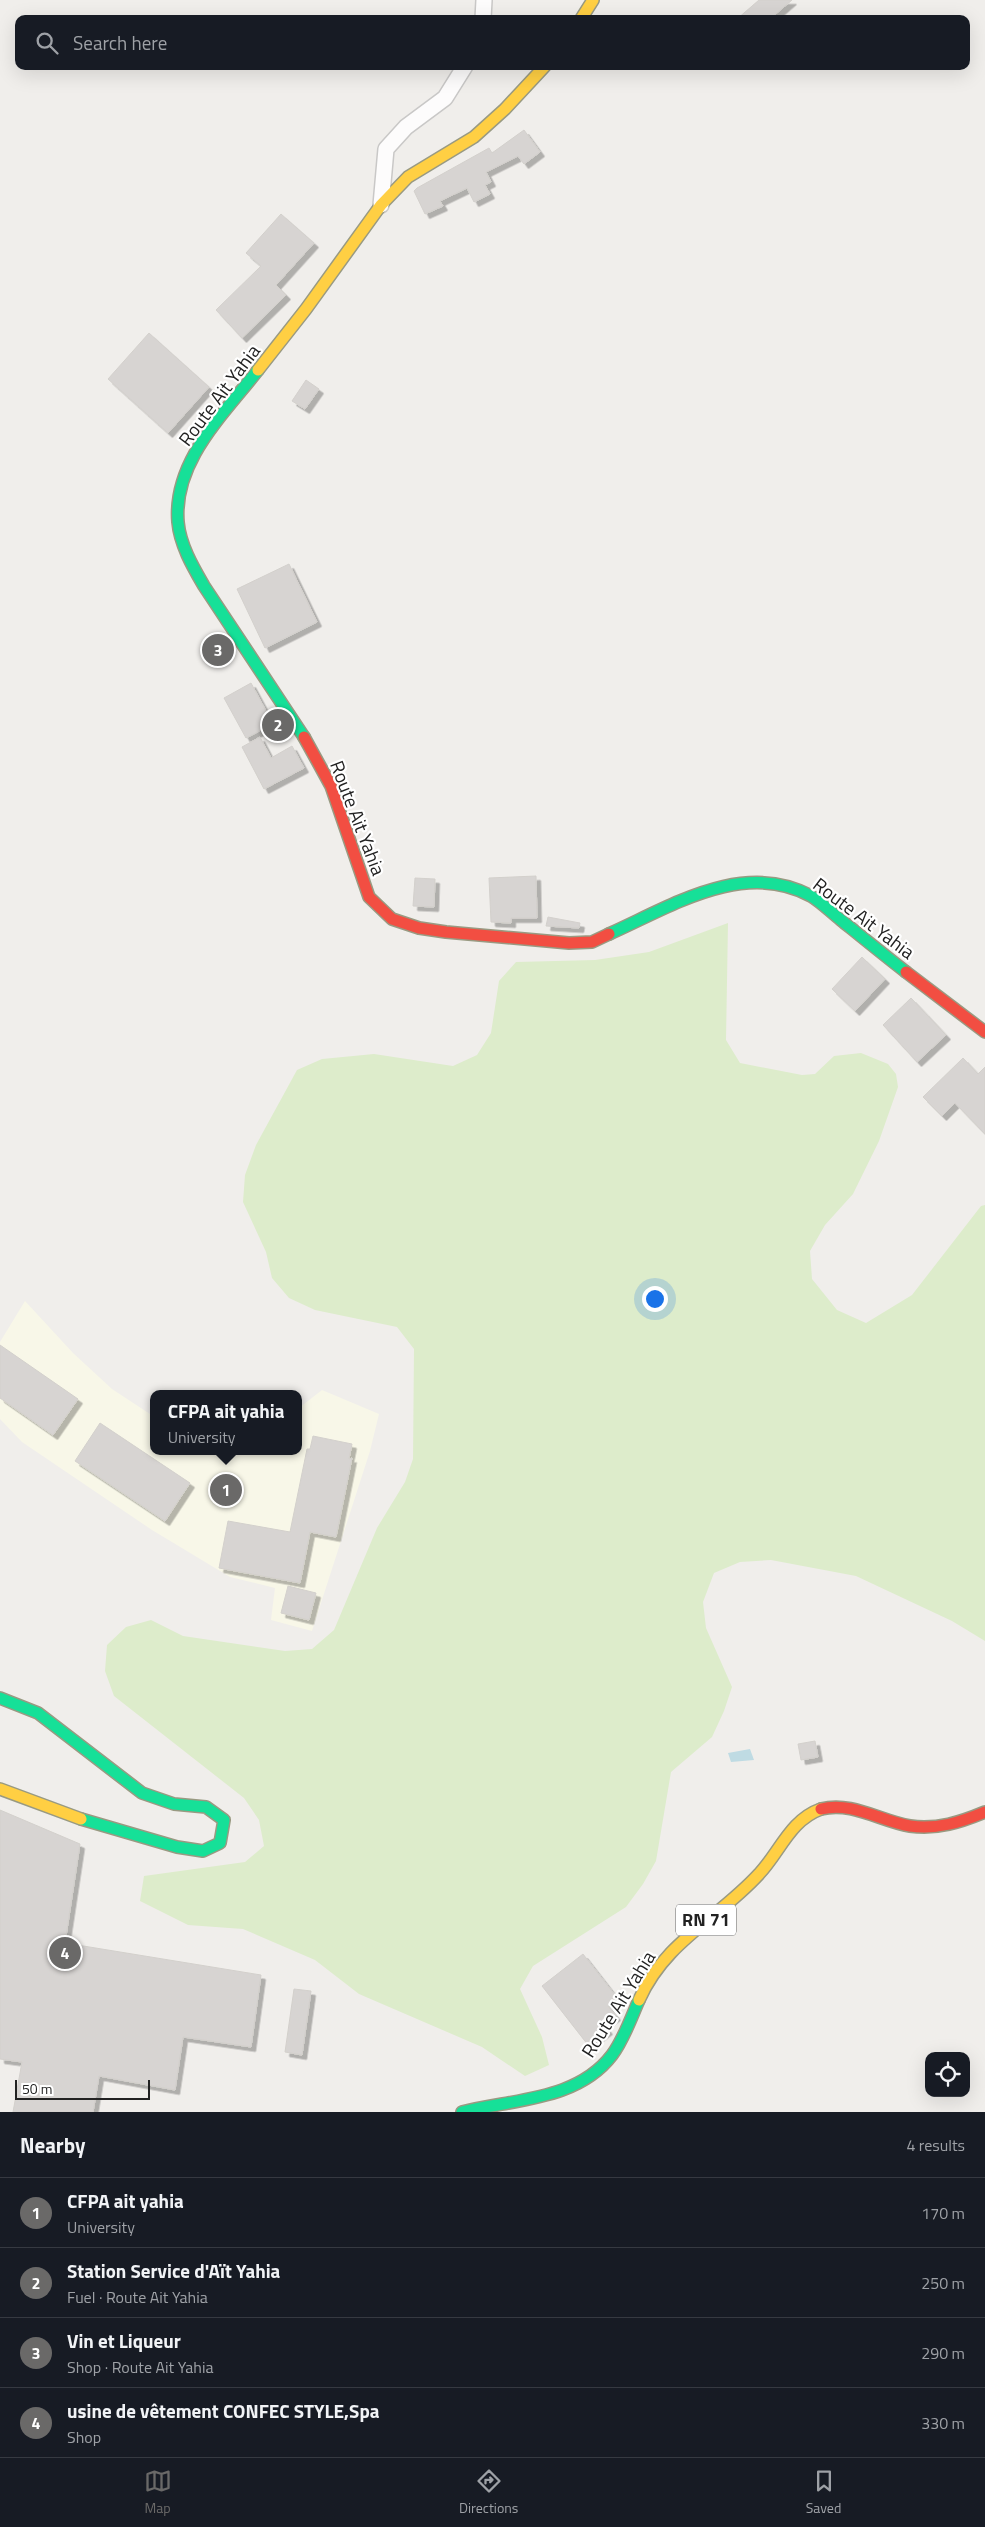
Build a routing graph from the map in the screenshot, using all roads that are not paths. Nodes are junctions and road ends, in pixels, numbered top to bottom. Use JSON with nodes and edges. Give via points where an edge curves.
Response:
{"nodes":[{"id":1,"x":484,"y":0,"type":"edge"},
{"id":2,"x":593,"y":0,"type":"edge"},
{"id":3,"x":483,"y":15,"type":"edge"},
{"id":4,"x":584,"y":15,"type":"edge"},
{"id":5,"x":462,"y":70,"type":"edge"},
{"id":6,"x":541,"y":70,"type":"edge"},
{"id":7,"x":381,"y":205,"type":"junction"},
{"id":8,"x":985,"y":1032,"type":"edge"},
{"id":9,"x":0,"y":1698,"type":"edge"},
{"id":10,"x":0,"y":1790,"type":"edge"},
{"id":11,"x":985,"y":1812,"type":"edge"},
{"id":12,"x":462,"y":2112,"type":"edge"}],
"edges":[{"from":1,"to":3,"type":"street"},
{"from":2,"to":4,"type":"main road"},
{"from":5,"to":7,"type":"street","via":[[445,98],[406,127],[386,149]]},
{"from":6,"to":7,"type":"main road","name":"Route Ait Yahia","via":[[474,137],[408,177]]},
{"from":7,"to":8,"type":"main road","name":"Route Ait Yahia","via":[[306,309],[204,439],[185,470],[178,499],[178,524],[189,560],[305,738],[331,786],[369,897],[392,919],[418,928],[569,943],[592,942],[712,889],[739,883],[781,885],[811,896]]},
{"from":9,"to":10,"type":"main road","via":[[38,1713],[142,1793],[174,1804],[206,1807],[224,1820],[220,1843],[203,1851],[177,1847],[91,1823]]},
{"from":11,"to":12,"type":"main road","name":"Route Ait Yahia","number":"RN 71","via":[[958,1822],[922,1828],[846,1807],[831,1806],[809,1813],[746,1887],[660,1963],[639,1995],[625,2033],[608,2061],[591,2076],[571,2088]]}]}
